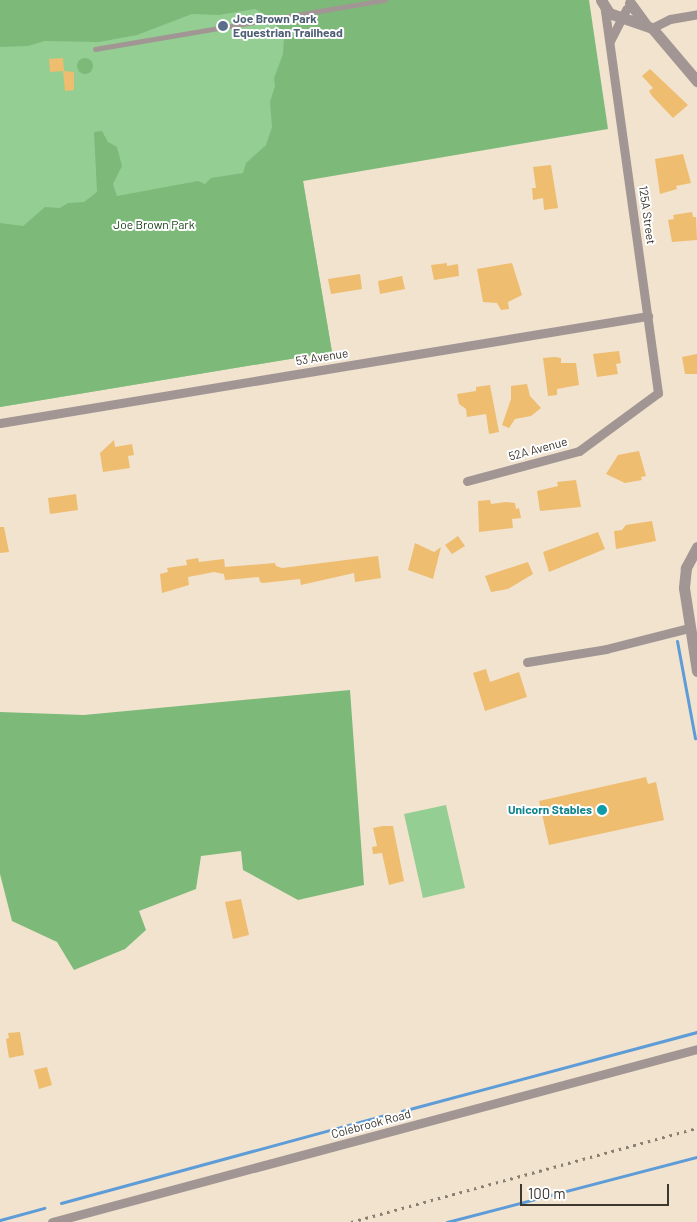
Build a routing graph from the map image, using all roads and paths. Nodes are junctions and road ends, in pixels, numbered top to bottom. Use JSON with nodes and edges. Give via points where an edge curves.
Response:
{"nodes":[{"id":1,"x":385,"y":0,"type":"edge"},
{"id":2,"x":618,"y":8,"type":"edge"},
{"id":3,"x":697,"y":14,"type":"edge"},
{"id":4,"x":648,"y":26,"type":"junction"},
{"id":5,"x":610,"y":41,"type":"junction"},
{"id":6,"x":95,"y":49,"type":"dead end"},
{"id":7,"x":697,"y":82,"type":"edge"},
{"id":8,"x":648,"y":316,"type":"junction"},
{"id":9,"x":658,"y":393,"type":"joint"},
{"id":10,"x":0,"y":423,"type":"edge"},
{"id":11,"x":467,"y":481,"type":"dead end"},
{"id":12,"x":697,"y":548,"type":"edge"},
{"id":13,"x":689,"y":628,"type":"junction"},
{"id":14,"x":527,"y":662,"type":"dead end"},
{"id":15,"x":697,"y":671,"type":"edge"},
{"id":16,"x":697,"y":1050,"type":"edge"},
{"id":17,"x":52,"y":1222,"type":"edge"}],
"edges":[{"from":1,"to":6,"type":"lane"},
{"from":2,"to":4,"type":"street"},
{"from":2,"to":5,"type":"street"},
{"from":2,"to":5,"type":"street","name":"125A Street"},
{"from":3,"to":4,"type":"street"},
{"from":4,"to":7,"type":"street"},
{"from":5,"to":8,"type":"street","name":"125A Street"},
{"from":8,"to":9,"type":"street","name":"125A Street"},
{"from":8,"to":10,"type":"street","name":"53 Avenue"},
{"from":9,"to":11,"type":"street","name":"52A Avenue","via":[[579,451]]},
{"from":12,"to":13,"type":"street","via":[[686,568],[684,588]]},
{"from":13,"to":14,"type":"street","via":[[606,649]]},
{"from":13,"to":15,"type":"street"},
{"from":16,"to":17,"type":"street","name":"Colebrook Road"}]}
